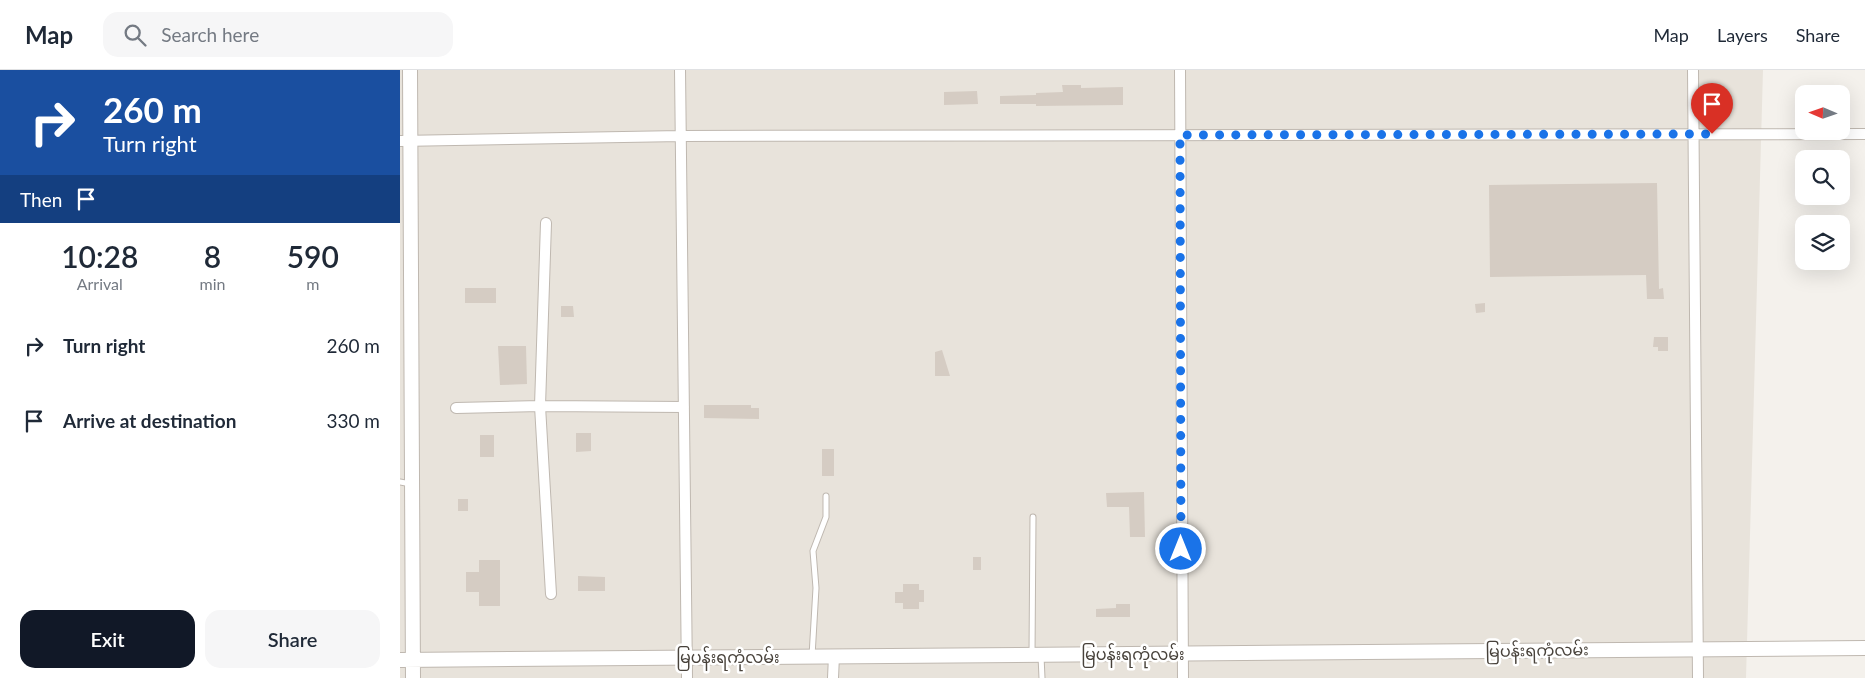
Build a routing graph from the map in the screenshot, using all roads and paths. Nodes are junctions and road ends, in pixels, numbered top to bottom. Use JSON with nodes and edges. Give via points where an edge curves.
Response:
{"nodes":[{"id":1,"x":410,"y":70,"type":"edge"},
{"id":2,"x":680,"y":70,"type":"edge"},
{"id":3,"x":1180,"y":70,"type":"edge"},
{"id":4,"x":1692,"y":70,"type":"edge"},
{"id":5,"x":1692,"y":134,"type":"junction"},
{"id":6,"x":1865,"y":134,"type":"edge"},
{"id":7,"x":1180,"y":135,"type":"junction"},
{"id":8,"x":681,"y":136,"type":"junction"},
{"id":9,"x":405,"y":141,"type":"edge"},
{"id":10,"x":546,"y":223,"type":"dead end"},
{"id":11,"x":540,"y":406,"type":"junction"},
{"id":12,"x":684,"y":407,"type":"junction"},
{"id":13,"x":456,"y":408,"type":"dead end"},
{"id":14,"x":406,"y":483,"type":"edge"},
{"id":15,"x":826,"y":496,"type":"dead end"},
{"id":16,"x":1033,"y":518,"type":"dead end"},
{"id":17,"x":551,"y":594,"type":"dead end"},
{"id":18,"x":1698,"y":648,"type":"junction"},
{"id":19,"x":1865,"y":648,"type":"edge"},
{"id":20,"x":1183,"y":654,"type":"junction"},
{"id":21,"x":1037,"y":655,"type":"junction"},
{"id":22,"x":812,"y":656,"type":"junction"},
{"id":23,"x":834,"y":656,"type":"junction"},
{"id":24,"x":687,"y":657,"type":"junction"},
{"id":25,"x":406,"y":660,"type":"edge"},
{"id":26,"x":413,"y":678,"type":"edge"},
{"id":27,"x":687,"y":678,"type":"edge"},
{"id":28,"x":833,"y":678,"type":"edge"},
{"id":29,"x":1042,"y":678,"type":"edge"},
{"id":30,"x":1183,"y":678,"type":"edge"},
{"id":31,"x":1698,"y":678,"type":"edge"}],
"edges":[{"from":1,"to":9,"type":"street"},
{"from":2,"to":8,"type":"street"},
{"from":3,"to":7,"type":"street"},
{"from":4,"to":5,"type":"street"},
{"from":5,"to":6,"type":"street"},
{"from":5,"to":7,"type":"street"},
{"from":5,"to":18,"type":"street"},
{"from":7,"to":8,"type":"street"},
{"from":7,"to":20,"type":"street"},
{"from":8,"to":9,"type":"street"},
{"from":8,"to":12,"type":"street"},
{"from":9,"to":14,"type":"street"},
{"from":10,"to":11,"type":"street"},
{"from":11,"to":12,"type":"street"},
{"from":11,"to":13,"type":"street"},
{"from":11,"to":17,"type":"street"},
{"from":12,"to":24,"type":"street"},
{"from":14,"to":25,"type":"street"},
{"from":15,"to":22,"type":"lane","via":[[826,517],[813,555],[816,588]]},
{"from":16,"to":21,"type":"lane"},
{"from":18,"to":19,"type":"street","name":"မြပန်းရကုံလမ်း"},
{"from":18,"to":20,"type":"street","name":"မြပန်းရကုံလမ်း"},
{"from":18,"to":31,"type":"street"},
{"from":20,"to":21,"type":"street","name":"မြပန်းရကုံလမ်း"},
{"from":20,"to":30,"type":"street"},
{"from":21,"to":23,"type":"street","name":"မြပန်းရကုံလမ်း"},
{"from":21,"to":29,"type":"lane"},
{"from":22,"to":23,"type":"street","name":"မြပန်းရကုံလမ်း"},
{"from":22,"to":24,"type":"street","name":"မြပန်းရကုံလမ်း"},
{"from":23,"to":28,"type":"street"},
{"from":24,"to":25,"type":"street","name":"မြပန်းရကုံလမ်း"},
{"from":24,"to":27,"type":"street"},
{"from":25,"to":26,"type":"street"}]}
